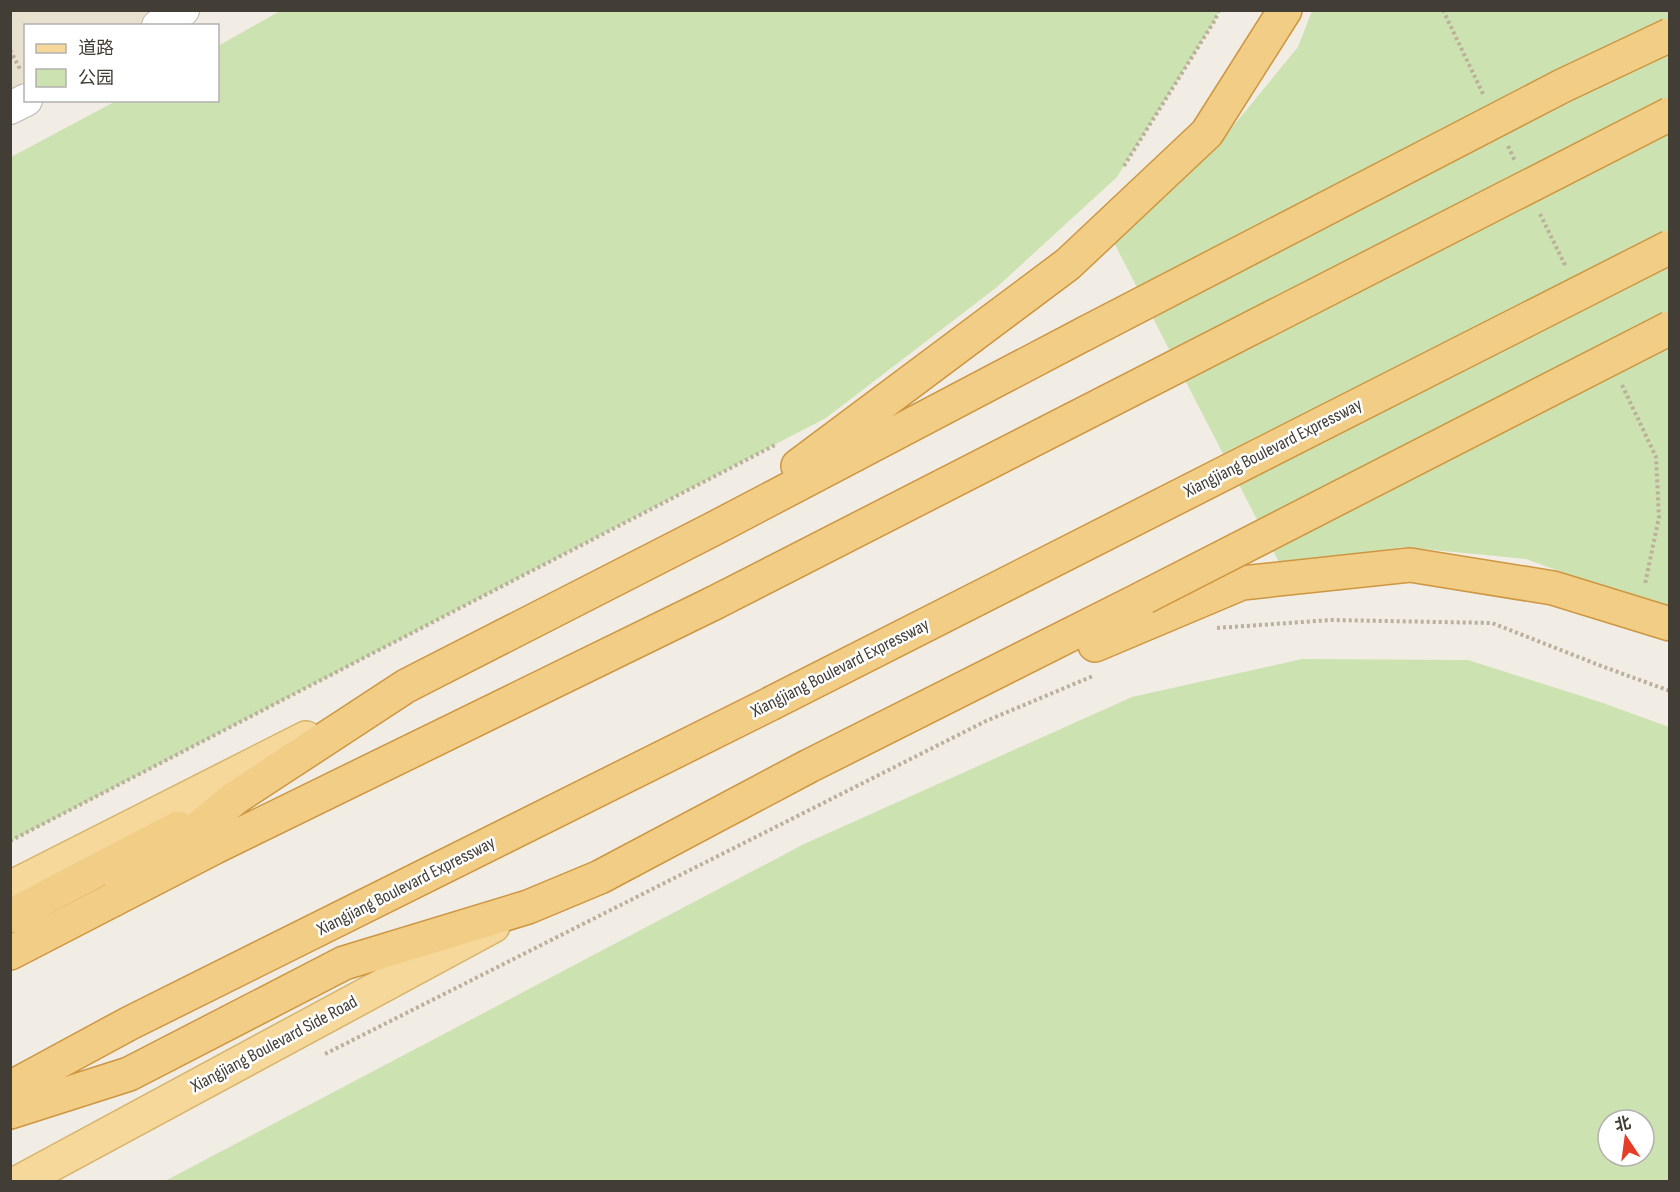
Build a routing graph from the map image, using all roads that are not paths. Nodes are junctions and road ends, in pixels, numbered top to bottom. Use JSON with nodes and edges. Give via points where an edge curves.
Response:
{"nodes":[{"id":1,"x":183,"y":10,"type":"edge"},
{"id":2,"x":1285,"y":10,"type":"edge"},
{"id":3,"x":161,"y":24,"type":"edge"},
{"id":4,"x":1670,"y":35,"type":"edge"},
{"id":5,"x":24,"y":101,"type":"edge"},
{"id":6,"x":10,"y":108,"type":"edge"},
{"id":7,"x":1670,"y":114,"type":"edge"},
{"id":8,"x":1670,"y":247,"type":"edge"},
{"id":9,"x":1670,"y":328,"type":"edge"},
{"id":10,"x":715,"y":528,"type":"junction"},
{"id":11,"x":1670,"y":624,"type":"edge"},
{"id":12,"x":406,"y":686,"type":"junction"},
{"id":13,"x":809,"y":766,"type":"junction"},
{"id":14,"x":235,"y":798,"type":"junction"},
{"id":15,"x":10,"y":888,"type":"edge"},
{"id":16,"x":113,"y":900,"type":"junction"},
{"id":17,"x":528,"y":907,"type":"junction"},
{"id":18,"x":10,"y":916,"type":"edge"},
{"id":19,"x":10,"y":953,"type":"edge"},
{"id":20,"x":129,"y":1074,"type":"junction"},
{"id":21,"x":10,"y":1088,"type":"edge"},
{"id":22,"x":10,"y":1112,"type":"edge"},
{"id":23,"x":10,"y":1132,"type":"edge"},
{"id":24,"x":19,"y":1182,"type":"edge"}],
"edges":[{"from":1,"to":3,"type":"street"},
{"from":2,"to":10,"type":"highway","via":[[1207,133],[1068,264]]},
{"from":4,"to":10,"type":"highway","bridge":true,"via":[[1562,86]]},
{"from":5,"to":6,"type":"street"},
{"from":7,"to":16,"type":"highway","bridge":true,"via":[[714,603]]},
{"from":8,"to":21,"type":"highway","name":"Xiangjiang Boulevard Expressway","bridge":true,"via":[[141,1018]]},
{"from":9,"to":13,"type":"highway","bridge":true},
{"from":10,"to":12,"type":"highway"},
{"from":11,"to":13,"type":"highway","via":[[1553,588],[1410,565],[1242,583]]},
{"from":12,"to":14,"type":"highway"},
{"from":12,"to":15,"type":"main road"},
{"from":13,"to":17,"type":"highway","via":[[600,877]]},
{"from":14,"to":16,"type":"highway"},
{"from":14,"to":18,"type":"highway"},
{"from":16,"to":19,"type":"highway"},
{"from":17,"to":20,"type":"highway","via":[[344,963]]},
{"from":17,"to":24,"type":"main road","name":"Xiangjiang Boulevard Side Road"},
{"from":20,"to":22,"type":"highway"},
{"from":20,"to":23,"type":"highway"}]}
